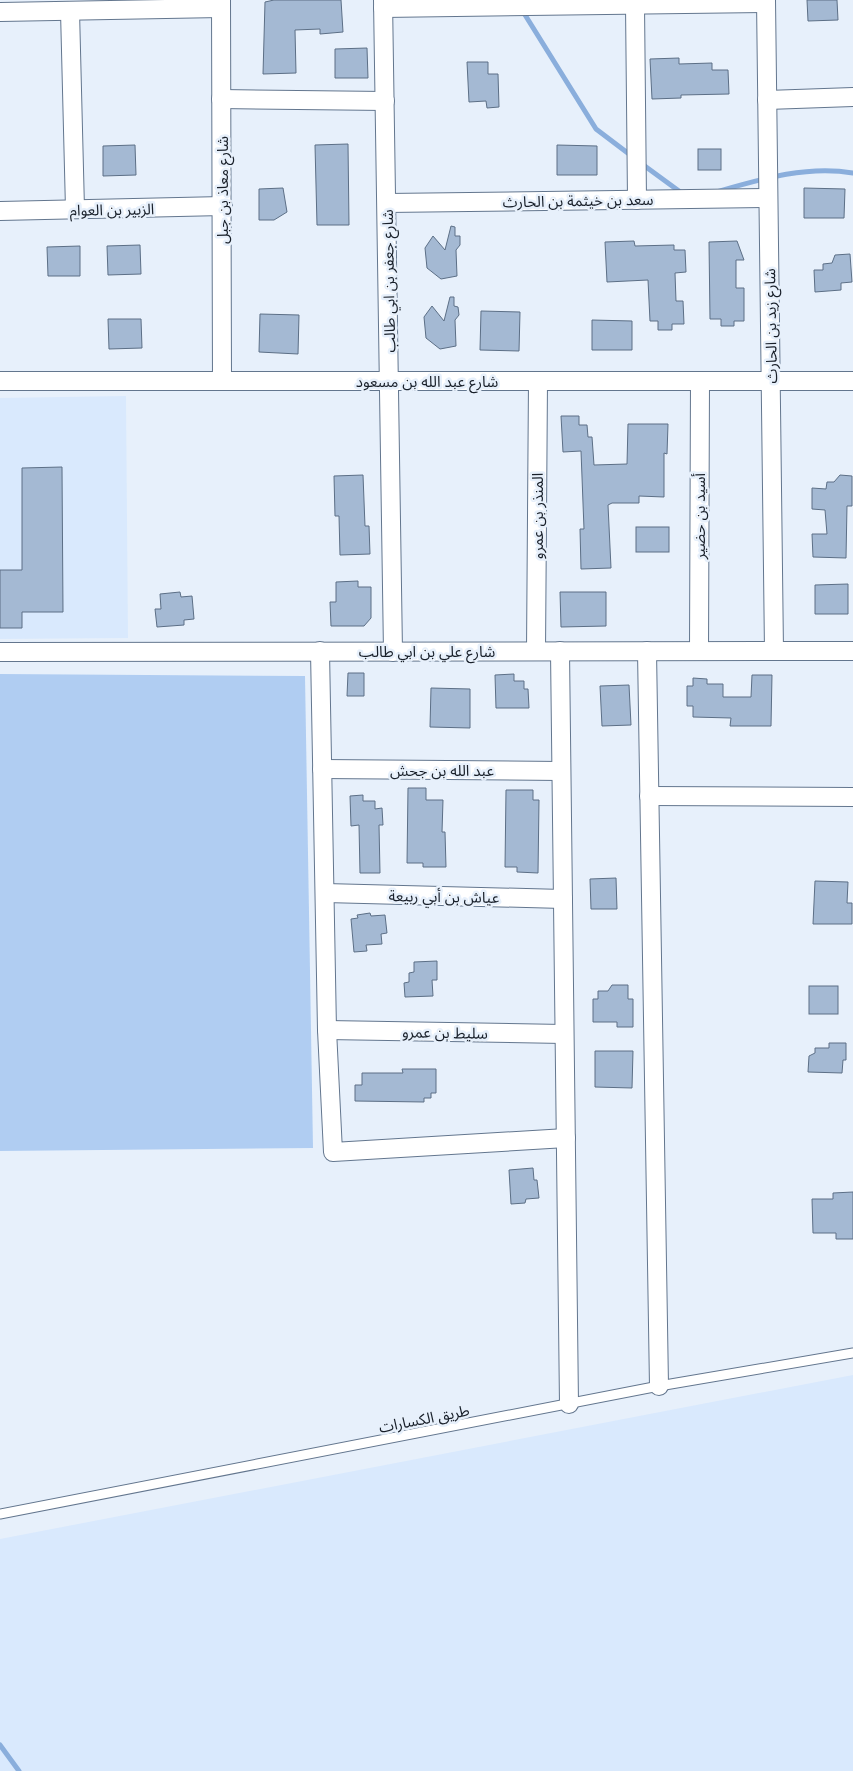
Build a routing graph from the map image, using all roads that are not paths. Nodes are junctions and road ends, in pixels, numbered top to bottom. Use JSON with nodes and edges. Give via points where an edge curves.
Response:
{"nodes":[{"id":1,"x":766,"y":2,"type":"edge"},
{"id":2,"x":221,"y":4,"type":"edge"},
{"id":3,"x":383,"y":4,"type":"edge"},
{"id":4,"x":635,"y":5,"type":"junction"},
{"id":5,"x":70,"y":11,"type":"junction"},
{"id":6,"x":0,"y":12,"type":"edge"},
{"id":7,"x":853,"y":98,"type":"edge"},
{"id":8,"x":221,"y":99,"type":"junction"},
{"id":9,"x":767,"y":100,"type":"junction"},
{"id":10,"x":385,"y":101,"type":"junction"},
{"id":11,"x":768,"y":198,"type":"junction"},
{"id":12,"x":637,"y":200,"type":"junction"},
{"id":13,"x":386,"y":203,"type":"junction"},
{"id":14,"x":223,"y":206,"type":"junction"},
{"id":15,"x":75,"y":209,"type":"junction"},
{"id":16,"x":0,"y":211,"type":"edge"},
{"id":17,"x":0,"y":381,"type":"edge"},
{"id":18,"x":222,"y":381,"type":"junction"},
{"id":19,"x":389,"y":381,"type":"junction"},
{"id":20,"x":538,"y":381,"type":"junction"},
{"id":21,"x":700,"y":381,"type":"junction"},
{"id":22,"x":770,"y":381,"type":"junction"},
{"id":23,"x":853,"y":381,"type":"edge"},
{"id":24,"x":536,"y":651,"type":"junction"},
{"id":25,"x":560,"y":651,"type":"junction"},
{"id":26,"x":647,"y":651,"type":"junction"},
{"id":27,"x":699,"y":651,"type":"junction"},
{"id":28,"x":774,"y":651,"type":"junction"},
{"id":29,"x":853,"y":651,"type":"edge"},
{"id":30,"x":0,"y":652,"type":"edge"},
{"id":31,"x":320,"y":652,"type":"junction"},
{"id":32,"x":393,"y":652,"type":"junction"},
{"id":33,"x":322,"y":770,"type":"junction"},
{"id":34,"x":561,"y":772,"type":"junction"},
{"id":35,"x":649,"y":796,"type":"junction"},
{"id":36,"x":853,"y":798,"type":"edge"},
{"id":37,"x":324,"y":894,"type":"junction"},
{"id":38,"x":563,"y":899,"type":"junction"},
{"id":39,"x":327,"y":1030,"type":"junction"},
{"id":40,"x":564,"y":1034,"type":"junction"},
{"id":41,"x":566,"y":1138,"type":"junction"},
{"id":42,"x":853,"y":1353,"type":"edge"},
{"id":43,"x":659,"y":1386,"type":"junction"},
{"id":44,"x":569,"y":1404,"type":"junction"},
{"id":45,"x":0,"y":1514,"type":"edge"}],
"edges":[{"from":1,"to":4,"type":"street"},
{"from":1,"to":9,"type":"street","name":"شارع زيد بن الحارث"},
{"from":2,"to":5,"type":"street"},
{"from":2,"to":8,"type":"street","name":"شارع معاذ بن جبل"},
{"from":3,"to":4,"type":"street"},
{"from":3,"to":10,"type":"street","name":"شارع جعفر بن ابي طالب"},
{"from":4,"to":12,"type":"street"},
{"from":5,"to":6,"type":"street"},
{"from":5,"to":15,"type":"street"},
{"from":7,"to":9,"type":"street"},
{"from":8,"to":10,"type":"street"},
{"from":8,"to":14,"type":"street","name":"شارع معاذ بن جبل"},
{"from":9,"to":11,"type":"street","name":"شارع زيد بن الحارث"},
{"from":10,"to":13,"type":"street","name":"شارع جعفر بن ابي طالب"},
{"from":11,"to":12,"type":"street","name":"سعد بن خيثمة بن الحارث"},
{"from":11,"to":22,"type":"street","name":"شارع زيد بن الحارث"},
{"from":12,"to":13,"type":"street","name":"سعد بن خيثمة بن الحارث"},
{"from":13,"to":19,"type":"street","name":"شارع جعفر بن ابي طالب"},
{"from":14,"to":15,"type":"street","name":"الزبير بن العوام"},
{"from":14,"to":18,"type":"street","name":"شارع معاذ بن جبل"},
{"from":15,"to":16,"type":"street","name":"الزبير بن العوام"},
{"from":17,"to":18,"type":"street","name":"شارع عبد الله بن مسعود"},
{"from":18,"to":19,"type":"street","name":"شارع عبد الله بن مسعود"},
{"from":19,"to":20,"type":"street","name":"شارع عبد الله بن مسعود"},
{"from":19,"to":32,"type":"street","name":"شارع جعفر بن ابي طالب"},
{"from":20,"to":21,"type":"street","name":"شارع عبد الله بن مسعود"},
{"from":20,"to":24,"type":"street","name":"المنذر بن عمرو"},
{"from":21,"to":22,"type":"street","name":"شارع عبد الله بن مسعود"},
{"from":21,"to":27,"type":"street","name":"أسيد بن حضير"},
{"from":22,"to":23,"type":"street","name":"شارع عبد الله بن مسعود"},
{"from":22,"to":28,"type":"street","name":"شارع زيد بن الحارث"},
{"from":24,"to":25,"type":"street","name":"شارع علي بن ابي طالب"},
{"from":24,"to":32,"type":"street","name":"شارع علي بن ابي طالب"},
{"from":25,"to":26,"type":"street","name":"شارع علي بن ابي طالب"},
{"from":25,"to":34,"type":"street"},
{"from":26,"to":27,"type":"street","name":"شارع علي بن ابي طالب"},
{"from":26,"to":35,"type":"street"},
{"from":27,"to":28,"type":"street","name":"شارع علي بن ابي طالب"},
{"from":28,"to":29,"type":"street","name":"شارع علي بن ابي طالب"},
{"from":30,"to":31,"type":"street","name":"شارع علي بن ابي طالب"},
{"from":31,"to":32,"type":"street","name":"شارع علي بن ابي طالب"},
{"from":31,"to":33,"type":"street"},
{"from":33,"to":34,"type":"street","name":"عبد الله بن جحش"},
{"from":33,"to":37,"type":"street"},
{"from":34,"to":38,"type":"street"},
{"from":35,"to":36,"type":"street"},
{"from":35,"to":43,"type":"street"},
{"from":37,"to":38,"type":"street","name":"عياش بن أبي ربيعة"},
{"from":37,"to":39,"type":"street"},
{"from":38,"to":40,"type":"street"},
{"from":39,"to":40,"type":"street","name":"سليط بن عمرو"},
{"from":39,"to":41,"type":"street","via":[[333,1152]]},
{"from":40,"to":41,"type":"street"},
{"from":41,"to":44,"type":"street"},
{"from":42,"to":43,"type":"lane","name":"طريق الكسارات"},
{"from":43,"to":44,"type":"lane","name":"طريق الكسارات"},
{"from":44,"to":45,"type":"lane","name":"طريق الكسارات"}]}
